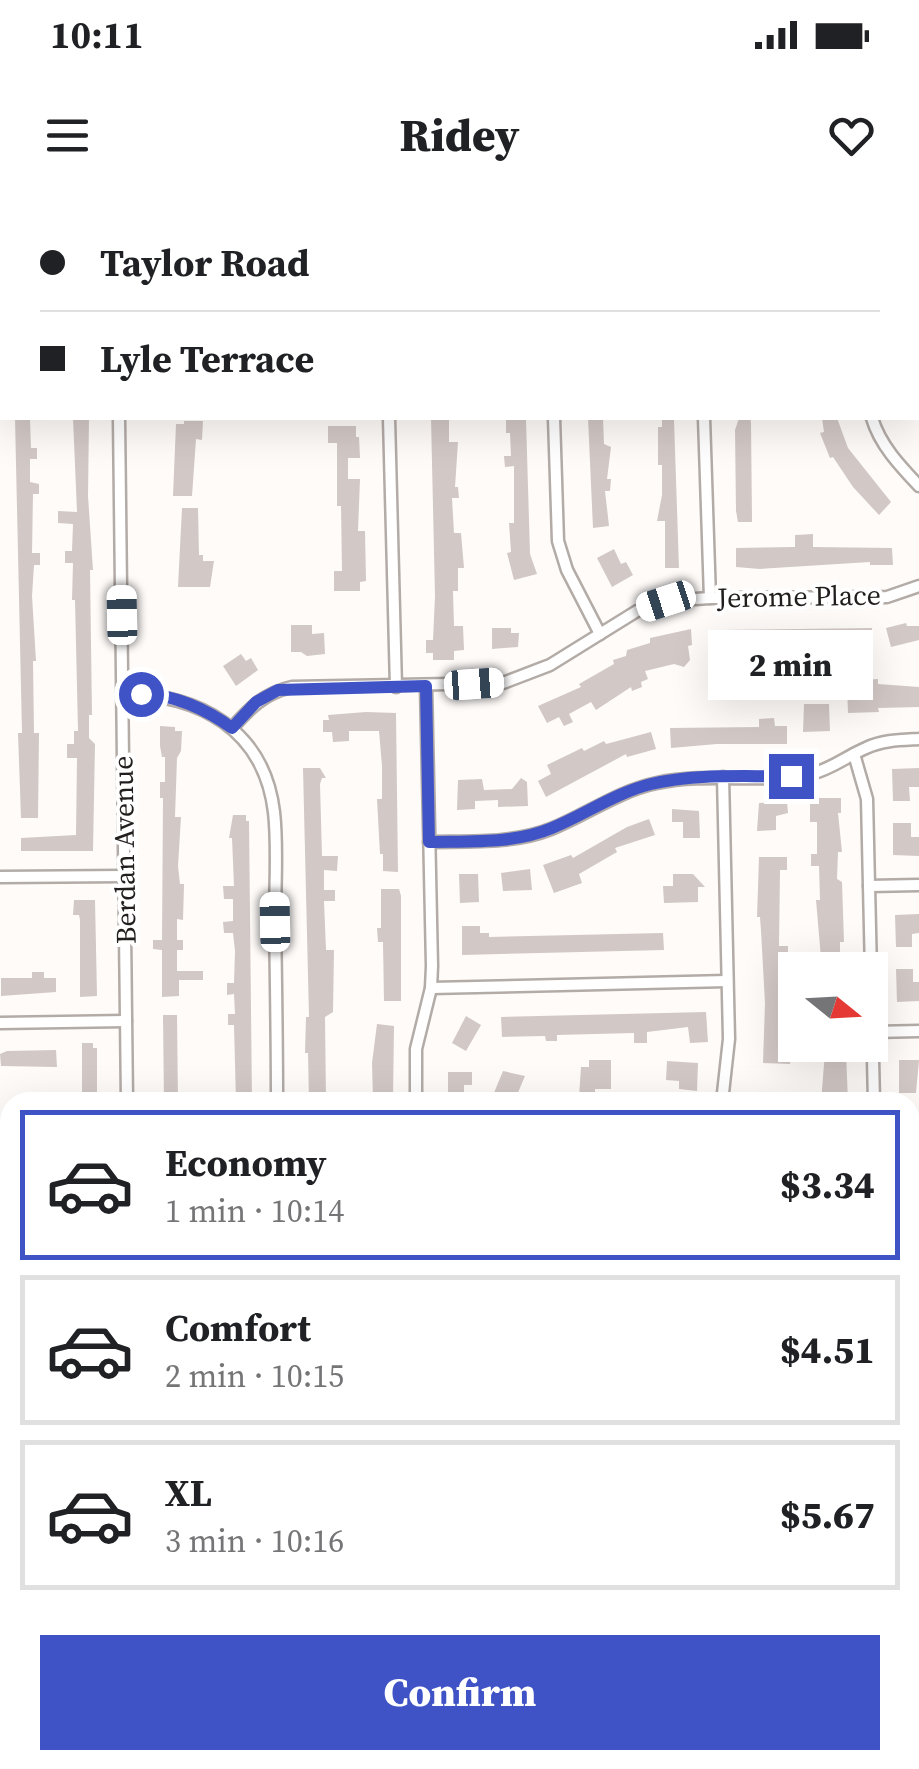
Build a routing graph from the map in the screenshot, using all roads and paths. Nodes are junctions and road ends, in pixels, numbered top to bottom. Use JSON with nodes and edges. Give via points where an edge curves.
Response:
{"nodes":[{"id":1,"x":119,"y":420,"type":"edge"},
{"id":2,"x":390,"y":420,"type":"edge"},
{"id":3,"x":554,"y":420,"type":"edge"},
{"id":4,"x":704,"y":420,"type":"edge"},
{"id":5,"x":873,"y":420,"type":"edge"},
{"id":6,"x":919,"y":485,"type":"edge"},
{"id":7,"x":919,"y":586,"type":"edge"},
{"id":8,"x":710,"y":598,"type":"junction"},
{"id":9,"x":600,"y":634,"type":"junction"},
{"id":10,"x":396,"y":686,"type":"junction"},
{"id":11,"x":426,"y":686,"type":"junction"},
{"id":12,"x":122,"y":694,"type":"junction"},
{"id":13,"x":232,"y":728,"type":"junction"},
{"id":14,"x":919,"y":739,"type":"edge"},
{"id":15,"x":854,"y":754,"type":"junction"},
{"id":16,"x":723,"y":778,"type":"junction"},
{"id":17,"x":429,"y":842,"type":"junction"},
{"id":18,"x":125,"y":876,"type":"junction"},
{"id":19,"x":0,"y":877,"type":"edge"},
{"id":20,"x":919,"y":885,"type":"edge"},
{"id":21,"x":869,"y":886,"type":"junction"},
{"id":22,"x":870,"y":952,"type":"edge"},
{"id":23,"x":728,"y":981,"type":"junction"},
{"id":24,"x":431,"y":988,"type":"junction"},
{"id":25,"x":126,"y":1021,"type":"junction"},
{"id":26,"x":0,"y":1023,"type":"edge"},
{"id":27,"x":919,"y":1031,"type":"edge"},
{"id":28,"x":888,"y":1032,"type":"edge"},
{"id":29,"x":873,"y":1062,"type":"edge"},
{"id":30,"x":128,"y":1092,"type":"edge"},
{"id":31,"x":277,"y":1092,"type":"edge"},
{"id":32,"x":416,"y":1092,"type":"edge"},
{"id":33,"x":724,"y":1092,"type":"edge"},
{"id":34,"x":874,"y":1092,"type":"edge"}],
"edges":[{"from":1,"to":12,"type":"street","name":"Berdan Avenue"},
{"from":2,"to":10,"type":"street"},
{"from":3,"to":9,"type":"street","via":[[558,541]]},
{"from":4,"to":8,"type":"street"},
{"from":5,"to":6,"type":"street"},
{"from":7,"to":8,"type":"street","name":"Jerome Place","via":[[886,597]]},
{"from":8,"to":9,"type":"street","name":"Jerome Place","via":[[666,601]]},
{"from":9,"to":11,"type":"street","name":"Jerome Place","via":[[515,679]]},
{"from":10,"to":11,"type":"street","name":"Jerome Place"},
{"from":10,"to":13,"type":"street","name":"Jerome Place","via":[[278,690]]},
{"from":11,"to":17,"type":"street"},
{"from":12,"to":13,"type":"street","via":[[156,694]]},
{"from":12,"to":18,"type":"street","name":"Berdan Avenue"},
{"from":13,"to":31,"type":"street","via":[[261,766],[274,814]]},
{"from":14,"to":15,"type":"street","via":[[882,742]]},
{"from":15,"to":16,"type":"street","via":[[805,775]]},
{"from":15,"to":21,"type":"street","via":[[867,799]]},
{"from":16,"to":17,"type":"street","via":[[633,789],[531,835]]},
{"from":16,"to":23,"type":"street"},
{"from":17,"to":24,"type":"street"},
{"from":18,"to":19,"type":"street"},
{"from":18,"to":25,"type":"street","name":"Berdan Avenue"},
{"from":20,"to":21,"type":"street"},
{"from":21,"to":22,"type":"street"},
{"from":23,"to":24,"type":"street"},
{"from":23,"to":33,"type":"street"},
{"from":24,"to":32,"type":"street","via":[[416,1049]]},
{"from":25,"to":26,"type":"street"},
{"from":25,"to":30,"type":"street","name":"Berdan Avenue"},
{"from":27,"to":28,"type":"street"},
{"from":29,"to":34,"type":"street"}]}
